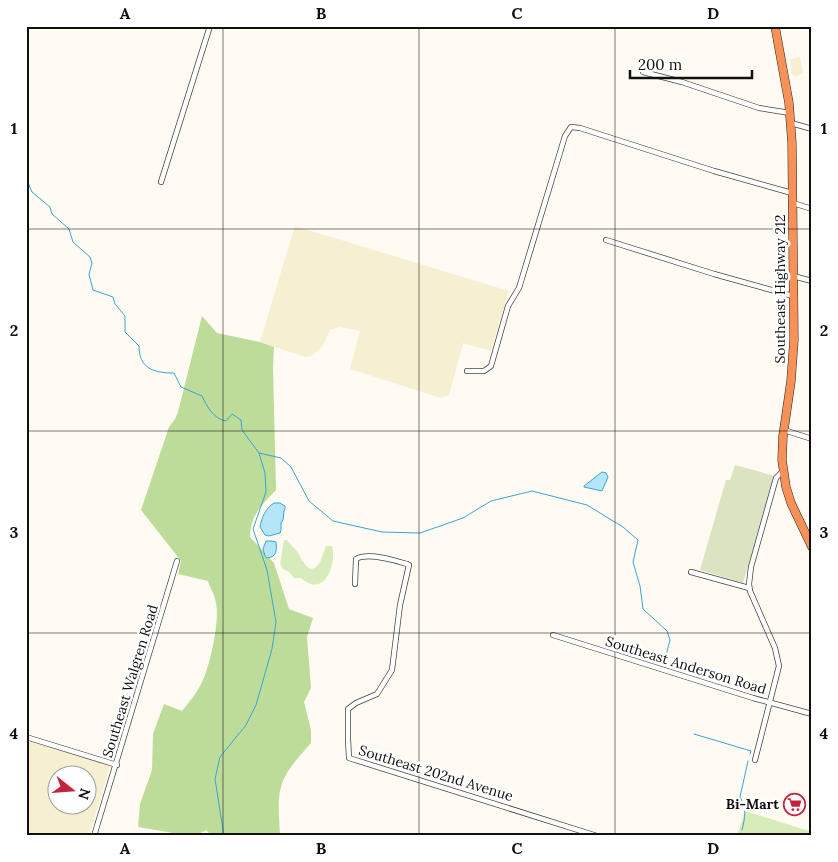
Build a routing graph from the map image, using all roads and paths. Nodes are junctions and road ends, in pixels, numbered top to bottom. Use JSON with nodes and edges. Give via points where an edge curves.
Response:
{"nodes":[{"id":1,"x":210,"y":26,"type":"edge"},
{"id":2,"x":774,"y":26,"type":"edge"},
{"id":3,"x":643,"y":72,"type":"dead end"},
{"id":4,"x":790,"y":113,"type":"junction"},
{"id":5,"x":791,"y":123,"type":"junction"},
{"id":6,"x":812,"y":129,"type":"edge"},
{"id":7,"x":160,"y":182,"type":"dead end"},
{"id":8,"x":792,"y":193,"type":"junction"},
{"id":9,"x":792,"y":203,"type":"junction"},
{"id":10,"x":812,"y":209,"type":"edge"},
{"id":11,"x":606,"y":240,"type":"dead end"},
{"id":12,"x":793,"y":276,"type":"junction"},
{"id":13,"x":812,"y":281,"type":"edge"},
{"id":14,"x":793,"y":296,"type":"junction"},
{"id":15,"x":467,"y":371,"type":"dead end"},
{"id":16,"x":784,"y":430,"type":"junction"},
{"id":17,"x":812,"y":439,"type":"edge"},
{"id":18,"x":783,"y":471,"type":"junction"},
{"id":19,"x":812,"y":547,"type":"edge"},
{"id":20,"x":177,"y":561,"type":"dead end"},
{"id":21,"x":691,"y":572,"type":"dead end"},
{"id":22,"x":356,"y":584,"type":"dead end"},
{"id":23,"x":749,"y":588,"type":"junction"},
{"id":24,"x":553,"y":635,"type":"dead end"},
{"id":25,"x":770,"y":703,"type":"junction"},
{"id":26,"x":812,"y":714,"type":"edge"},
{"id":27,"x":26,"y":737,"type":"edge"},
{"id":28,"x":755,"y":760,"type":"dead end"},
{"id":29,"x":116,"y":765,"type":"junction"},
{"id":30,"x":94,"y":836,"type":"edge"},
{"id":31,"x":597,"y":836,"type":"edge"}],
"edges":[{"from":1,"to":7,"type":"street"},
{"from":2,"to":4,"type":"highway","name":"Southeast Highway 212"},
{"from":3,"to":4,"type":"street","via":[[759,108]]},
{"from":4,"to":5,"type":"highway","name":"Southeast Highway 212"},
{"from":5,"to":6,"type":"street"},
{"from":5,"to":8,"type":"highway","name":"Southeast Highway 212"},
{"from":8,"to":9,"type":"highway","name":"Southeast Highway 212"},
{"from":8,"to":15,"type":"street","via":[[571,128],[565,136],[519,288],[508,306],[491,366],[484,371]]},
{"from":9,"to":10,"type":"street"},
{"from":9,"to":12,"type":"highway","name":"Southeast Highway 212"},
{"from":11,"to":14,"type":"street"},
{"from":12,"to":13,"type":"street"},
{"from":12,"to":14,"type":"highway","name":"Southeast Highway 212"},
{"from":14,"to":16,"type":"highway","name":"Southeast Highway 212","via":[[792,365]]},
{"from":16,"to":17,"type":"street"},
{"from":16,"to":18,"type":"highway","name":"Southeast Highway 212"},
{"from":18,"to":19,"type":"highway","name":"Southeast Highway 212","via":[[791,503]]},
{"from":18,"to":23,"type":"street","via":[[776,478],[751,567]]},
{"from":20,"to":29,"type":"street","name":"Southeast Walgren Road"},
{"from":21,"to":23,"type":"street"},
{"from":22,"to":31,"type":"street","name":"Southeast 202nd Avenue","via":[[356,560],[361,557],[383,558],[409,565],[392,670],[377,694],[348,709],[349,758]]},
{"from":23,"to":25,"type":"street","via":[[778,659],[779,670]]},
{"from":24,"to":25,"type":"street","name":"Southeast Anderson Road"},
{"from":25,"to":26,"type":"street","name":"Southeast Anderson Road"},
{"from":25,"to":28,"type":"street"},
{"from":27,"to":29,"type":"street"},
{"from":29,"to":30,"type":"street","name":"Southeast Walgren Road"}]}
